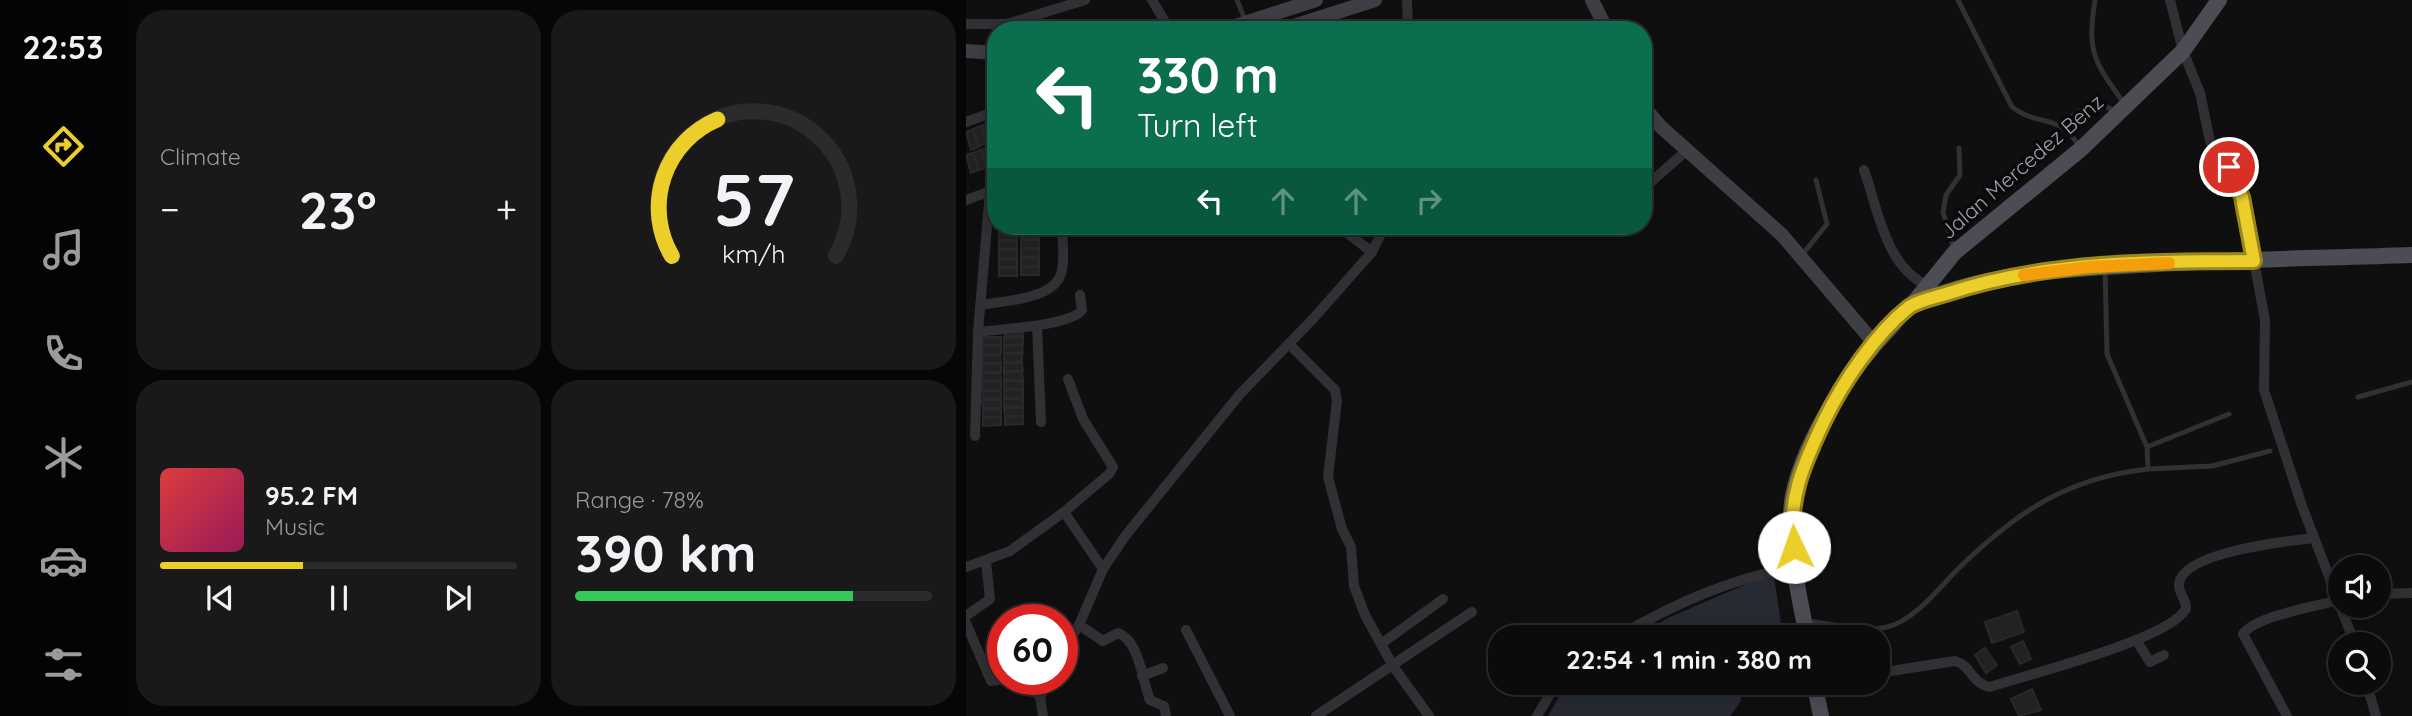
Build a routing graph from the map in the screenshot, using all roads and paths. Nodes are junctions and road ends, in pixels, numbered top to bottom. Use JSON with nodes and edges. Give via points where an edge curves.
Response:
{"nodes":[{"id":1,"x":1085,"y":0,"type":"edge"},
{"id":2,"x":1152,"y":0,"type":"edge"},
{"id":3,"x":1237,"y":0,"type":"edge"},
{"id":4,"x":1375,"y":0,"type":"edge"},
{"id":5,"x":1407,"y":0,"type":"edge"},
{"id":6,"x":1592,"y":0,"type":"edge"},
{"id":7,"x":1958,"y":0,"type":"edge"},
{"id":8,"x":2095,"y":0,"type":"edge"},
{"id":9,"x":2170,"y":0,"type":"edge"},
{"id":10,"x":2219,"y":0,"type":"edge"},
{"id":11,"x":1311,"y":1,"type":"edge"},
{"id":12,"x":1017,"y":21,"type":"edge"},
{"id":13,"x":1165,"y":21,"type":"edge"},
{"id":14,"x":1245,"y":21,"type":"edge"},
{"id":15,"x":1252,"y":21,"type":"edge"},
{"id":16,"x":1309,"y":21,"type":"edge"},
{"id":17,"x":1408,"y":21,"type":"edge"},
{"id":18,"x":1602,"y":21,"type":"edge"},
{"id":19,"x":966,"y":24,"type":"edge"},
{"id":20,"x":987,"y":24,"type":"edge"},
{"id":21,"x":966,"y":51,"type":"edge"},
{"id":22,"x":2183,"y":51,"type":"junction"},
{"id":23,"x":987,"y":52,"type":"edge"},
{"id":24,"x":2121,"y":109,"type":"junction"},
{"id":25,"x":987,"y":114,"type":"edge"},
{"id":26,"x":1652,"y":115,"type":"edge"},
{"id":27,"x":966,"y":122,"type":"edge"},
{"id":28,"x":2061,"y":124,"type":"junction"},
{"id":29,"x":1959,"y":148,"type":"dead end"},
{"id":30,"x":2081,"y":149,"type":"junction"},
{"id":31,"x":1686,"y":151,"type":"junction"},
{"id":32,"x":1864,"y":170,"type":"dead end"},
{"id":33,"x":1816,"y":180,"type":"dead end"},
{"id":34,"x":1652,"y":181,"type":"edge"},
{"id":35,"x":987,"y":192,"type":"edge"},
{"id":36,"x":966,"y":200,"type":"edge"},
{"id":37,"x":989,"y":235,"type":"edge"},
{"id":38,"x":1062,"y":235,"type":"edge"},
{"id":39,"x":1350,"y":235,"type":"edge"},
{"id":40,"x":1380,"y":235,"type":"edge"},
{"id":41,"x":1372,"y":252,"type":"junction"},
{"id":42,"x":1955,"y":252,"type":"junction"},
{"id":43,"x":2412,"y":255,"type":"edge"},
{"id":44,"x":1802,"y":256,"type":"junction"},
{"id":45,"x":2254,"y":261,"type":"junction"},
{"id":46,"x":2105,"y":265,"type":"junction"},
{"id":47,"x":1926,"y":285,"type":"junction"},
{"id":48,"x":1080,"y":295,"type":"dead end"},
{"id":49,"x":982,"y":305,"type":"junction"},
{"id":50,"x":1911,"y":306,"type":"junction"},
{"id":51,"x":1037,"y":326,"type":"junction"},
{"id":52,"x":978,"y":332,"type":"junction"},
{"id":53,"x":1289,"y":344,"type":"junction"},
{"id":54,"x":1875,"y":344,"type":"junction"},
{"id":55,"x":1068,"y":379,"type":"dead end"},
{"id":56,"x":2412,"y":382,"type":"edge"},
{"id":57,"x":2358,"y":397,"type":"dead end"},
{"id":58,"x":2229,"y":414,"type":"dead end"},
{"id":59,"x":1041,"y":422,"type":"dead end"},
{"id":60,"x":975,"y":436,"type":"dead end"},
{"id":61,"x":2147,"y":447,"type":"junction"},
{"id":62,"x":2270,"y":451,"type":"dead end"},
{"id":63,"x":2148,"y":470,"type":"junction"},
{"id":64,"x":1064,"y":512,"type":"junction"},
{"id":65,"x":2313,"y":537,"type":"junction"},
{"id":66,"x":986,"y":561,"type":"junction"},
{"id":67,"x":966,"y":567,"type":"edge"},
{"id":68,"x":1796,"y":567,"type":"junction"},
{"id":69,"x":1103,"y":569,"type":"junction"},
{"id":70,"x":2328,"y":575,"type":"edge"},
{"id":71,"x":2412,"y":593,"type":"edge"},
{"id":72,"x":2391,"y":594,"type":"edge"},
{"id":73,"x":1443,"y":599,"type":"dead end"},
{"id":74,"x":2328,"y":605,"type":"edge"},
{"id":75,"x":1472,"y":612,"type":"dead end"},
{"id":76,"x":966,"y":616,"type":"edge"},
{"id":77,"x":1804,"y":620,"type":"junction"},
{"id":78,"x":966,"y":623,"type":"edge"},
{"id":79,"x":1079,"y":625,"type":"joint"},
{"id":80,"x":1639,"y":625,"type":"edge"},
{"id":81,"x":1805,"y":625,"type":"edge"},
{"id":82,"x":1186,"y":631,"type":"dead end"},
{"id":83,"x":2136,"y":640,"type":"junction"},
{"id":84,"x":1381,"y":644,"type":"junction"},
{"id":85,"x":2164,"y":656,"type":"dead end"},
{"id":86,"x":1393,"y":666,"type":"junction"},
{"id":87,"x":1163,"y":667,"type":"dead end"},
{"id":88,"x":1890,"y":671,"type":"edge"},
{"id":89,"x":987,"y":672,"type":"edge"},
{"id":90,"x":1142,"y":676,"type":"junction"},
{"id":91,"x":1549,"y":695,"type":"edge"},
{"id":92,"x":1818,"y":695,"type":"edge"},
{"id":93,"x":2369,"y":695,"type":"edge"},
{"id":94,"x":1040,"y":697,"type":"edge"},
{"id":95,"x":1043,"y":716,"type":"edge"},
{"id":96,"x":1166,"y":716,"type":"edge"},
{"id":97,"x":1230,"y":716,"type":"edge"},
{"id":98,"x":1316,"y":716,"type":"edge"},
{"id":99,"x":1429,"y":716,"type":"edge"},
{"id":100,"x":1537,"y":716,"type":"edge"},
{"id":101,"x":1821,"y":716,"type":"edge"},
{"id":102,"x":2287,"y":716,"type":"edge"},
{"id":103,"x":2375,"y":716,"type":"edge"}],
"edges":[{"from":1,"to":12,"type":"street"},
{"from":2,"to":13,"type":"street"},
{"from":3,"to":14,"type":"lane"},
{"from":4,"to":16,"type":"street"},
{"from":5,"to":17,"type":"street"},
{"from":6,"to":18,"type":"street"},
{"from":7,"to":28,"type":"lane","via":[[2012,107],[2028,118]]},
{"from":8,"to":24,"type":"lane","via":[[2091,47]]},
{"from":9,"to":22,"type":"street"},
{"from":10,"to":22,"type":"main road","name":"Jalan Mercedez Benz"},
{"from":11,"to":15,"type":"street"},
{"from":19,"to":20,"type":"street"},
{"from":21,"to":23,"type":"street"},
{"from":22,"to":24,"type":"main road","name":"Jalan Mercedez Benz"},
{"from":22,"to":45,"type":"street","via":[[2200,93],[2210,141],[2238,183]]},
{"from":24,"to":28,"type":"lane","via":[[2095,100]]},
{"from":24,"to":30,"type":"main road","name":"Jalan Mercedez Benz"},
{"from":25,"to":27,"type":"street"},
{"from":26,"to":31,"type":"street"},
{"from":28,"to":30,"type":"lane"},
{"from":29,"to":42,"type":"lane","via":[[1960,175],[1943,212]]},
{"from":30,"to":42,"type":"main road","name":"Jalan Mercedez Benz"},
{"from":31,"to":34,"type":"street"},
{"from":31,"to":44,"type":"street","via":[[1762,215]]},
{"from":32,"to":47,"type":"street","via":[[1893,252],[1908,274]]},
{"from":33,"to":44,"type":"lane","via":[[1827,224]]},
{"from":35,"to":36,"type":"street"},
{"from":37,"to":49,"type":"street"},
{"from":38,"to":49,"type":"street","via":[[1063,265],[1055,285],[1043,293]]},
{"from":39,"to":41,"type":"street"},
{"from":40,"to":41,"type":"street"},
{"from":41,"to":53,"type":"street"},
{"from":42,"to":47,"type":"main road","name":"Jalan Mercedez Benz"},
{"from":43,"to":45,"type":"main road"},
{"from":44,"to":54,"type":"street"},
{"from":45,"to":46,"type":"main road"},
{"from":45,"to":65,"type":"street","via":[[2264,320],[2264,390]]},
{"from":46,"to":50,"type":"main road","via":[[1990,281]]},
{"from":46,"to":61,"type":"lane","via":[[2107,354]]},
{"from":47,"to":50,"type":"main road","name":"Jalan Mercedez Benz"},
{"from":48,"to":51,"type":"street","via":[[1082,310],[1077,316]]},
{"from":49,"to":52,"type":"street"},
{"from":50,"to":54,"type":"main road","name":"Jalan Mercedez Benz"},
{"from":51,"to":52,"type":"street"},
{"from":51,"to":59,"type":"street"},
{"from":52,"to":60,"type":"street"},
{"from":53,"to":69,"type":"street","via":[[1223,415]]},
{"from":53,"to":84,"type":"street","via":[[1337,396],[1329,460],[1331,495],[1351,547],[1354,586]]},
{"from":54,"to":68,"type":"main road","name":"Jalan Mercedez Benz","via":[[1855,367],[1800,470],[1791,528]]},
{"from":55,"to":64,"type":"street","via":[[1083,419],[1113,467]]},
{"from":56,"to":57,"type":"lane"},
{"from":58,"to":61,"type":"lane"},
{"from":61,"to":63,"type":"lane"},
{"from":62,"to":63,"type":"lane","via":[[2212,466]]},
{"from":63,"to":77,"type":"lane","via":[[2115,473],[2074,486],[2022,512],[1915,611],[1887,628]]},
{"from":64,"to":66,"type":"street","via":[[1022,544]]},
{"from":64,"to":69,"type":"street"},
{"from":65,"to":70,"type":"street"},
{"from":65,"to":83,"type":"street","via":[[2246,548],[2199,562],[2179,583],[2187,604],[2184,613]]},
{"from":66,"to":67,"type":"street"},
{"from":66,"to":76,"type":"street","via":[[990,599]]},
{"from":68,"to":77,"type":"main road","name":"Jalan Mercedez Benz"},
{"from":68,"to":80,"type":"street","via":[[1731,583]]},
{"from":69,"to":79,"type":"street"},
{"from":71,"to":72,"type":"street"},
{"from":73,"to":84,"type":"street"},
{"from":74,"to":102,"type":"street","via":[[2276,617],[2243,634]]},
{"from":75,"to":86,"type":"street"},
{"from":77,"to":81,"type":"main road","name":"Jalan Mercedez Benz"},
{"from":78,"to":89,"type":"street"},
{"from":79,"to":90,"type":"street","via":[[1103,641],[1122,634],[1134,650]]},
{"from":82,"to":97,"type":"street"},
{"from":83,"to":85,"type":"street","via":[[2150,662]]},
{"from":83,"to":88,"type":"street","via":[[1990,687],[1980,684],[1965,665],[1955,661]]},
{"from":84,"to":86,"type":"street"},
{"from":86,"to":98,"type":"street"},
{"from":86,"to":99,"type":"street"},
{"from":87,"to":90,"type":"street"},
{"from":90,"to":96,"type":"street","via":[[1150,700],[1164,706]]},
{"from":91,"to":100,"type":"street"},
{"from":92,"to":101,"type":"main road"},
{"from":93,"to":103,"type":"street"},
{"from":94,"to":95,"type":"street"}]}
